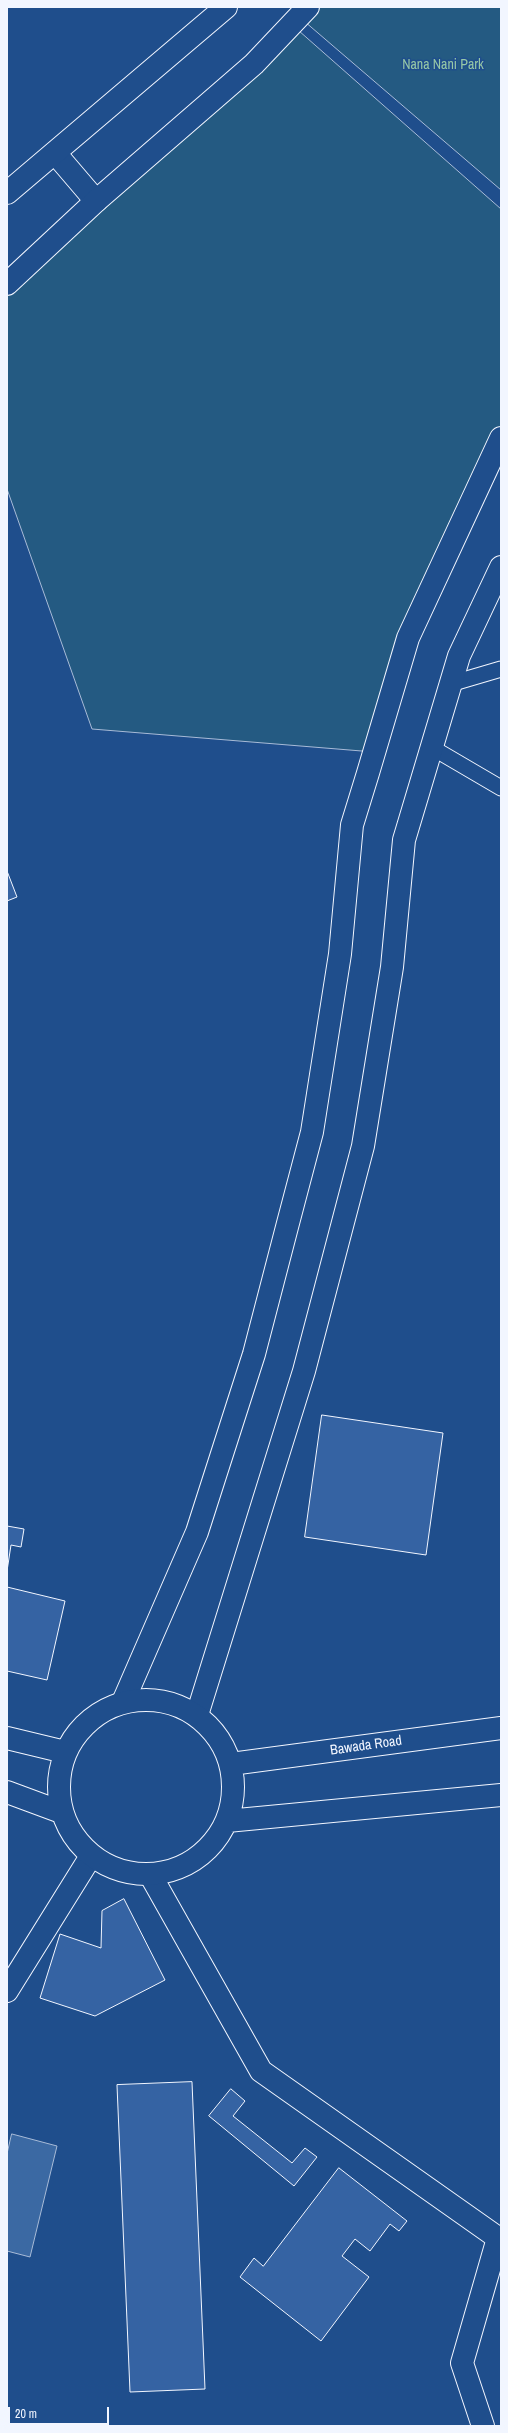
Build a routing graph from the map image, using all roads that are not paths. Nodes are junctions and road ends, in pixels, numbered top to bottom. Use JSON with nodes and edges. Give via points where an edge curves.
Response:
{"nodes":[{"id":1,"x":226,"y":7,"type":"edge"},
{"id":2,"x":308,"y":7,"type":"edge"},
{"id":3,"x":55,"y":153,"type":"junction"},
{"id":4,"x":7,"y":193,"type":"edge"},
{"id":5,"x":96,"y":201,"type":"junction"},
{"id":6,"x":7,"y":284,"type":"edge"},
{"id":7,"x":501,"y":438,"type":"edge"},
{"id":8,"x":501,"y":567,"type":"edge"},
{"id":9,"x":501,"y":669,"type":"edge"},
{"id":10,"x":450,"y":684,"type":"junction"},
{"id":11,"x":431,"y":747,"type":"junction"},
{"id":12,"x":501,"y":788,"type":"edge"},
{"id":13,"x":123,"y":1702,"type":"junction"},
{"id":14,"x":197,"y":1715,"type":"junction"},
{"id":15,"x":501,"y":1728,"type":"edge"},
{"id":16,"x":7,"y":1738,"type":"edge"},
{"id":17,"x":65,"y":1752,"type":"junction"},
{"id":18,"x":231,"y":1764,"type":"junction"},
{"id":19,"x":7,"y":1792,"type":"edge"},
{"id":20,"x":501,"y":1794,"type":"edge"},
{"id":21,"x":61,"y":1812,"type":"junction"},
{"id":22,"x":227,"y":1821,"type":"junction"},
{"id":23,"x":91,"y":1856,"type":"junction"},
{"id":24,"x":151,"y":1876,"type":"junction"},
{"id":25,"x":7,"y":1991,"type":"edge"},
{"id":26,"x":500,"y":2239,"type":"edge"},
{"id":27,"x":483,"y":2426,"type":"edge"}],
"edges":[{"from":1,"to":3,"type":"main road"},
{"from":2,"to":5,"type":"main road","via":[[254,64]]},
{"from":3,"to":4,"type":"main road"},
{"from":3,"to":5,"type":"main road"},
{"from":5,"to":6,"type":"main road"},
{"from":7,"to":13,"type":"main road","via":[[408,638],[352,825],[340,954],[312,1132],[260,1332],[197,1532]]},
{"from":8,"to":10,"type":"main road","via":[[460,653]]},
{"from":9,"to":10,"type":"lane"},
{"from":10,"to":11,"type":"main road"},
{"from":11,"to":12,"type":"lane"},
{"from":11,"to":14,"type":"main road","via":[[404,840],[392,967],[363,1146],[304,1371]]},
{"from":13,"to":14,"type":"main road","via":[[161,1700]]},
{"from":13,"to":17,"type":"main road","via":[[91,1717],[73,1736]]},
{"from":14,"to":18,"type":"main road","via":[[214,1731]]},
{"from":15,"to":18,"type":"main road","name":"Bawada Road"},
{"from":16,"to":17,"type":"main road"},
{"from":17,"to":21,"type":"main road"},
{"from":18,"to":22,"type":"main road","via":[[234,1793]]},
{"from":19,"to":21,"type":"main road"},
{"from":20,"to":22,"type":"main road"},
{"from":21,"to":23,"type":"main road","via":[[78,1844]]},
{"from":22,"to":24,"type":"main road","via":[[215,1843],[197,1859],[175,1871]]},
{"from":23,"to":24,"type":"main road","via":[[119,1872]]},
{"from":23,"to":25,"type":"main road"},
{"from":24,"to":26,"type":"main road","via":[[261,2071]]},
{"from":26,"to":27,"type":"main road","via":[[462,2363]]}]}
